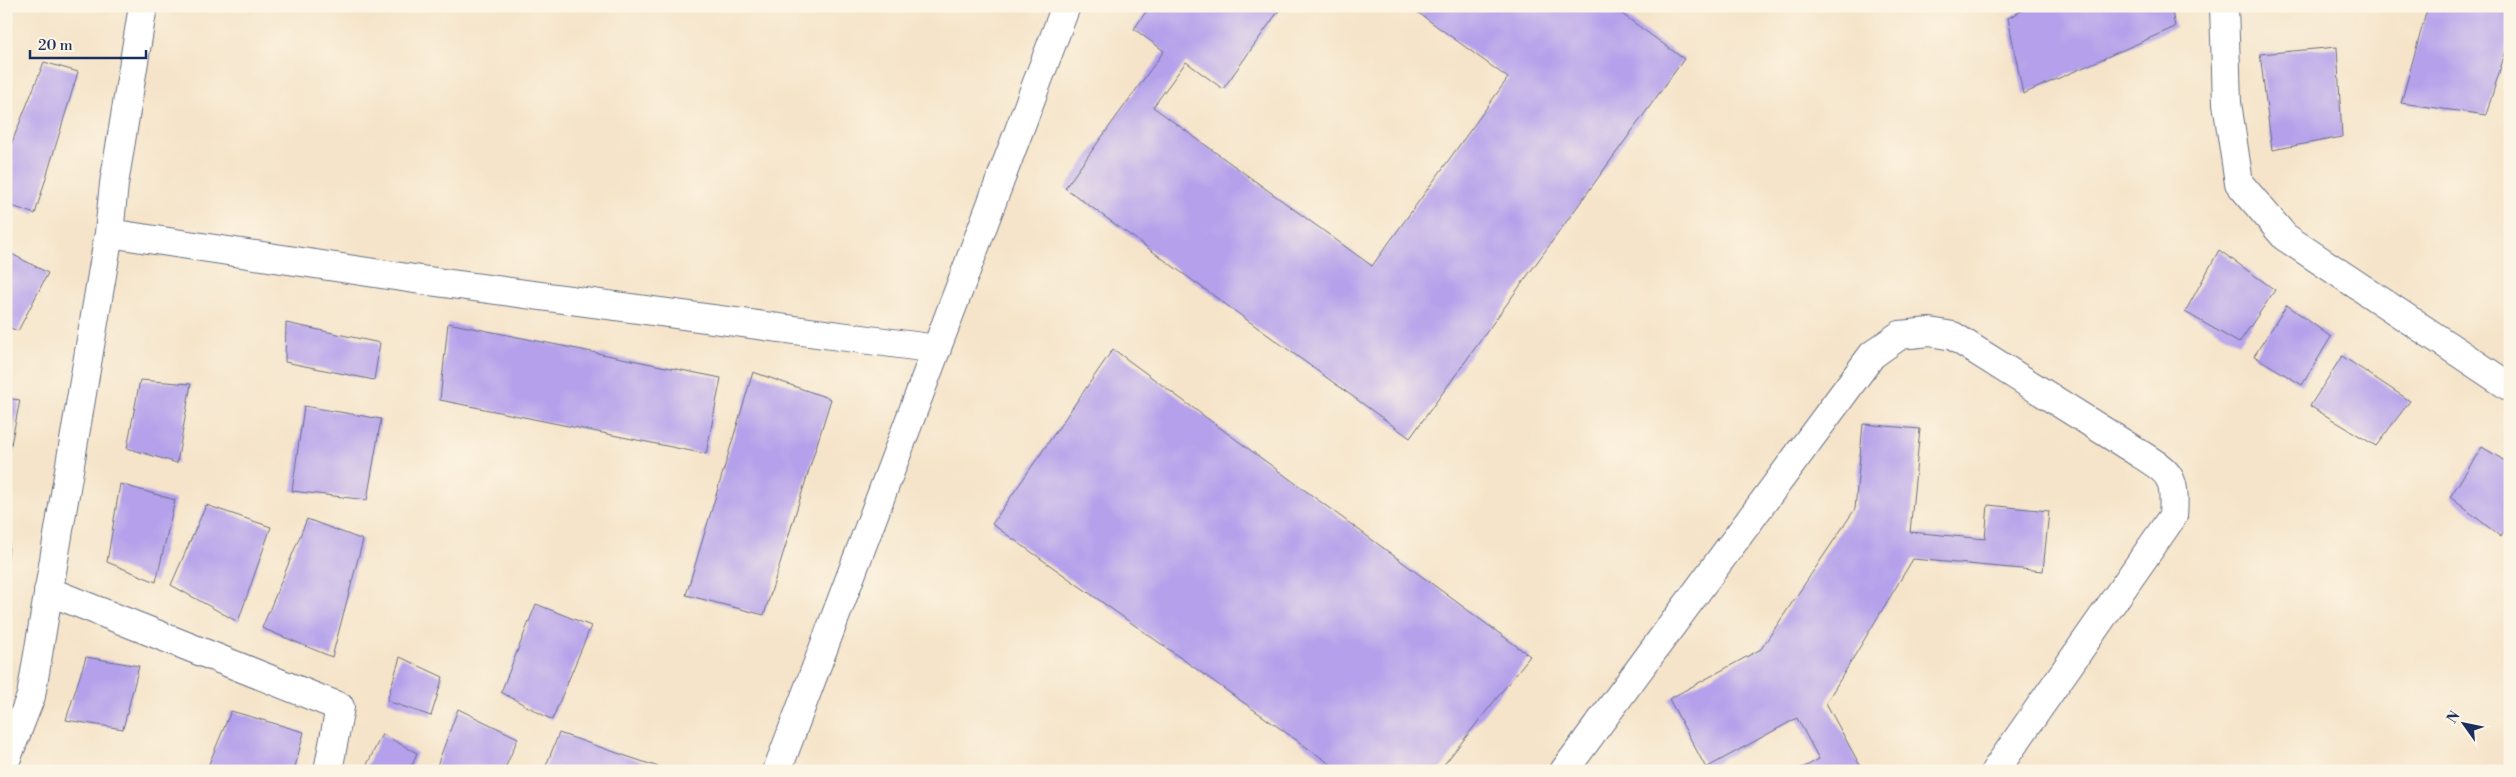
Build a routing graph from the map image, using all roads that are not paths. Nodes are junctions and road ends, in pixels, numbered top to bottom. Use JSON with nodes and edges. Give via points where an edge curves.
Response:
{"nodes":[{"id":1,"x":143,"y":6,"type":"edge"},
{"id":2,"x":1066,"y":6,"type":"edge"},
{"id":3,"x":2224,"y":6,"type":"edge"},
{"id":4,"x":109,"y":234,"type":"junction"},
{"id":5,"x":936,"y":349,"type":"junction"},
{"id":6,"x":2510,"y":387,"type":"edge"},
{"id":7,"x":48,"y":592,"type":"junction"},
{"id":8,"x":6,"y":760,"type":"edge"},
{"id":9,"x":328,"y":771,"type":"edge"},
{"id":10,"x":777,"y":771,"type":"edge"},
{"id":11,"x":1564,"y":771,"type":"edge"},
{"id":12,"x":1995,"y":771,"type":"edge"}],
"edges":[{"from":1,"to":4,"type":"street"},
{"from":2,"to":5,"type":"street"},
{"from":3,"to":6,"type":"street","via":[[2228,103],[2239,183],[2284,237]]},
{"from":4,"to":5,"type":"street"},
{"from":4,"to":7,"type":"street"},
{"from":5,"to":10,"type":"street"},
{"from":7,"to":8,"type":"street","via":[[31,696]]},
{"from":7,"to":9,"type":"street","via":[[340,707]]},
{"from":11,"to":12,"type":"street","via":[[1872,355],[1900,336],[1930,332],[1953,336],[2137,452],[2164,470],[2175,490],[2173,516]]}]}
